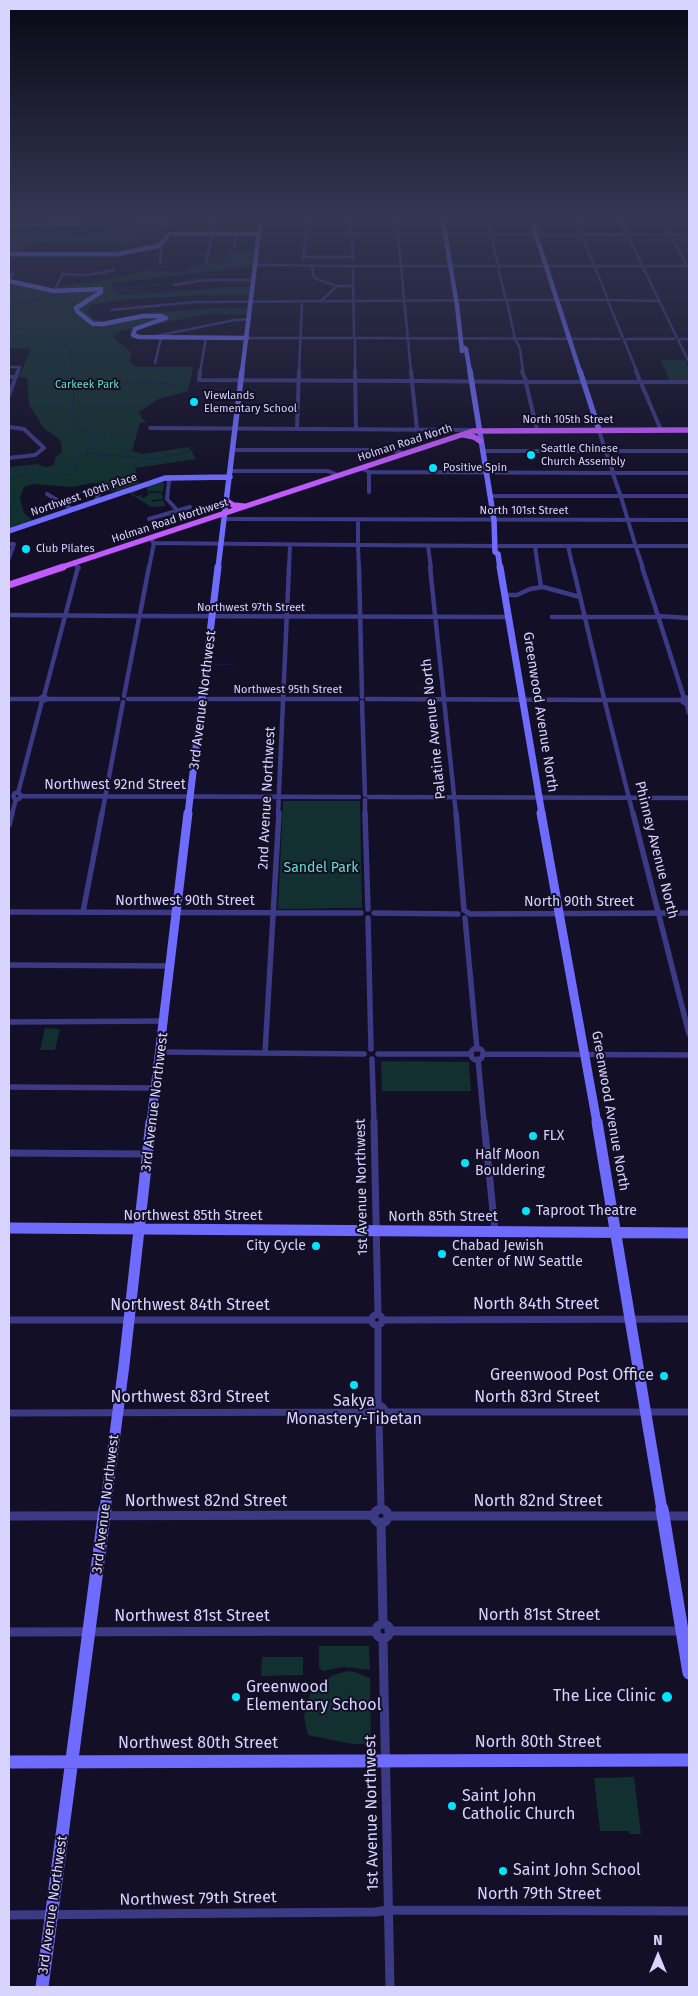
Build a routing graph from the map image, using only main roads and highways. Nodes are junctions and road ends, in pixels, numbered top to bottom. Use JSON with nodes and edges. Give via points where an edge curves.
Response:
{"nodes":[{"id":1,"x":478,"y":430,"type":"joint"},
{"id":2,"x":689,"y":430,"type":"edge"},
{"id":3,"x":458,"y":436,"type":"junction"},
{"id":4,"x":480,"y":441,"type":"road end"},
{"id":5,"x":338,"y":475,"type":"joint"},
{"id":6,"x":227,"y":501,"type":"road end"},
{"id":7,"x":246,"y":506,"type":"junction"},
{"id":8,"x":225,"y":516,"type":"joint"},
{"id":9,"x":73,"y":563,"type":"joint"},
{"id":10,"x":9,"y":584,"type":"edge"}],
"edges":[{"from":1,"to":2,"type":"main road","name":"North 105th Street"},
{"from":1,"to":3,"type":"main road","name":"Holman Road North"},
{"from":3,"to":4,"type":"main road","via":[[474,437]]},
{"from":3,"to":5,"type":"main road","name":"Holman Road North"},
{"from":5,"to":7,"type":"main road","name":"Holman Road Northwest"},
{"from":6,"to":7,"type":"main road"},
{"from":7,"to":8,"type":"main road","name":"Holman Road Northwest"},
{"from":8,"to":9,"type":"main road","name":"Holman Road Northwest"},
{"from":9,"to":10,"type":"main road","name":"Holman Road Northwest"}]}
